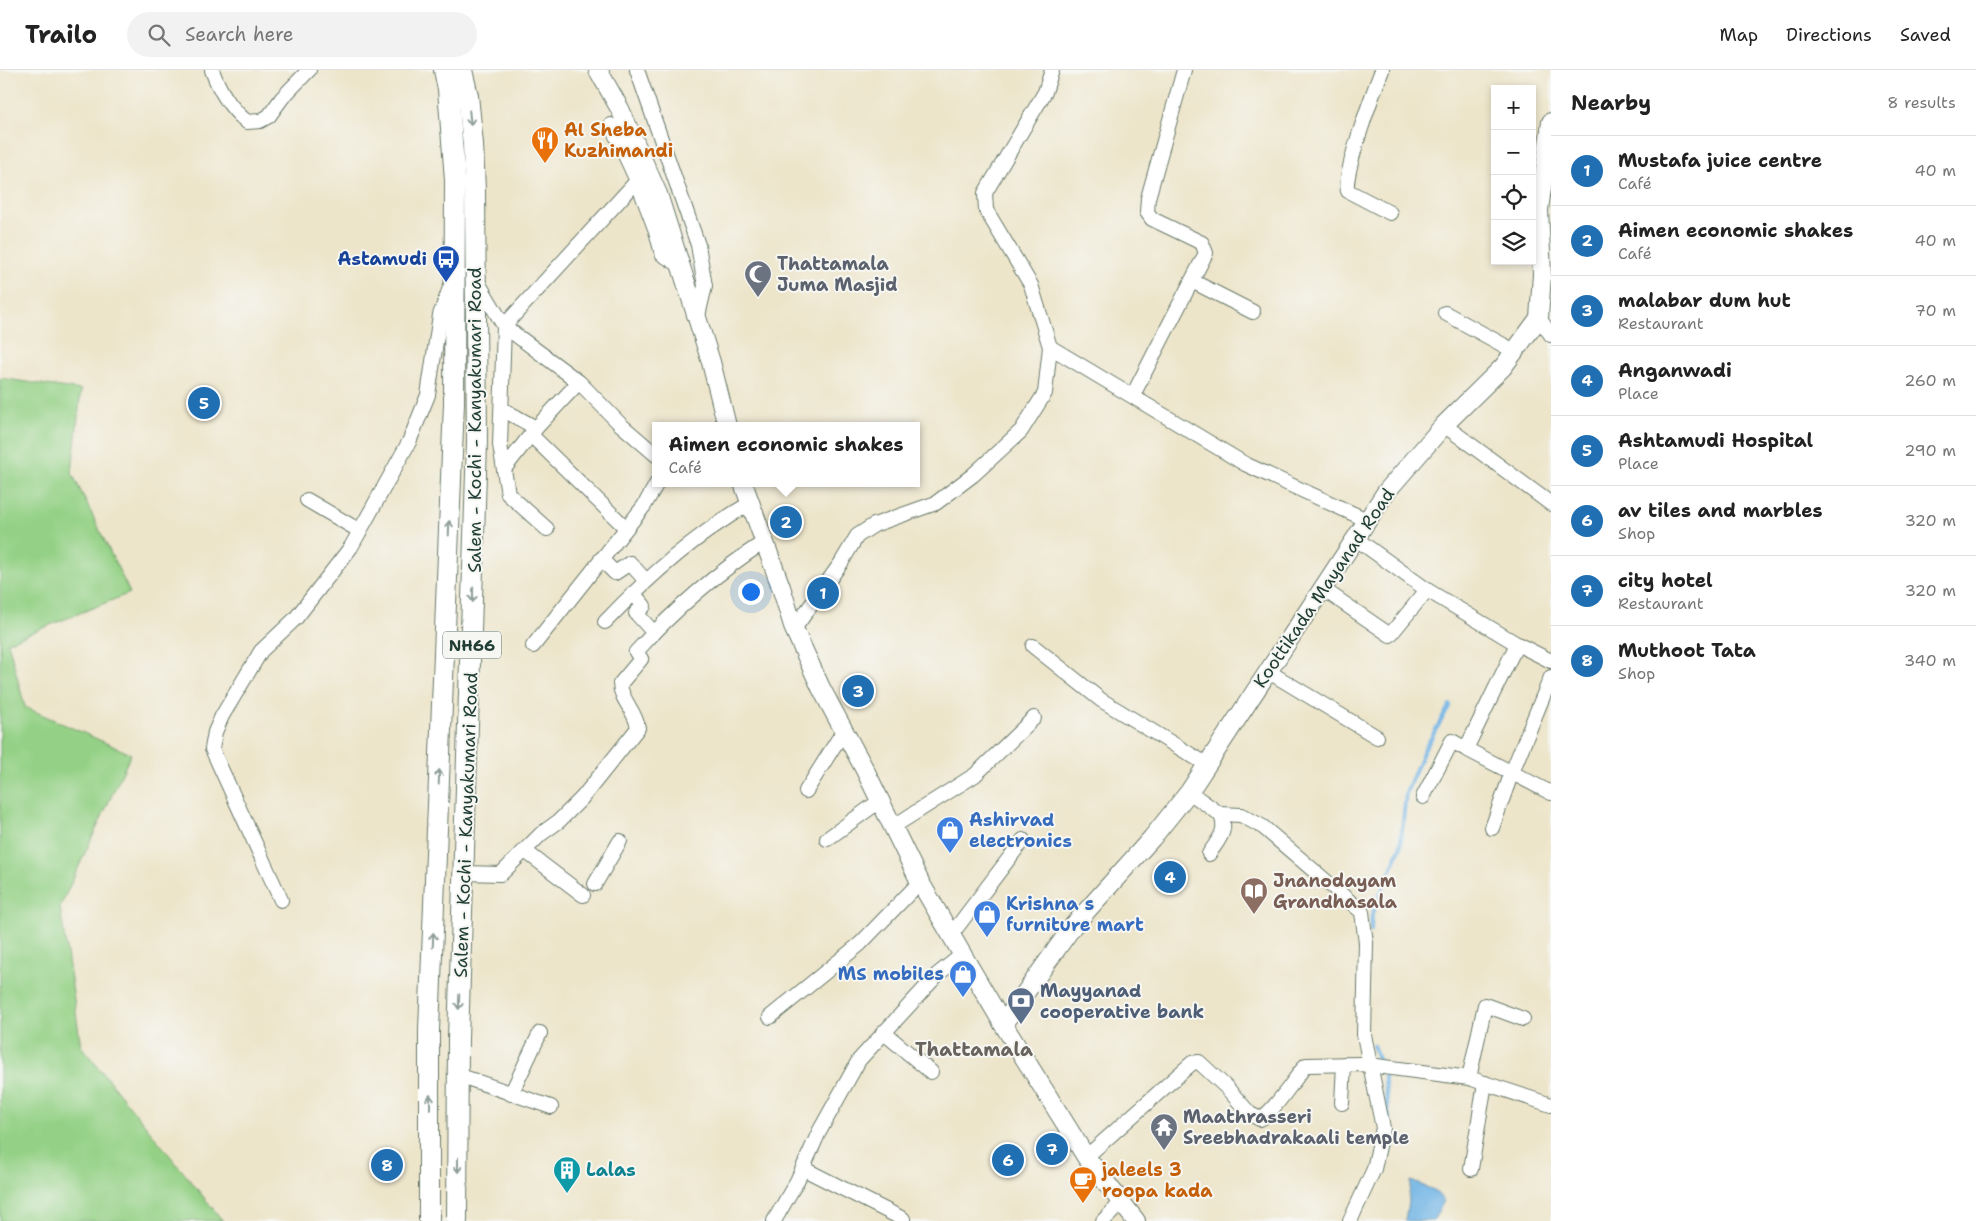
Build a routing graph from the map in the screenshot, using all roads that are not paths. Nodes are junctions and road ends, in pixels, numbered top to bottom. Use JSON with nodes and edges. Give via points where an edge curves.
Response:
{"nodes":[{"id":1,"x":212,"y":70,"type":"edge"},
{"id":2,"x":309,"y":70,"type":"edge"},
{"id":3,"x":444,"y":70,"type":"edge"},
{"id":4,"x":462,"y":70,"type":"edge"},
{"id":5,"x":598,"y":70,"type":"edge"},
{"id":6,"x":637,"y":70,"type":"edge"},
{"id":7,"x":1052,"y":70,"type":"edge"},
{"id":8,"x":1184,"y":70,"type":"edge"},
{"id":9,"x":1381,"y":70,"type":"edge"},
{"id":10,"x":1551,"y":123,"type":"edge"},
{"id":11,"x":611,"y":126,"type":"dead end"},
{"id":12,"x":637,"y":181,"type":"junction"},
{"id":13,"x":1545,"y":211,"type":"edge"},
{"id":14,"x":1390,"y":213,"type":"dead end"},
{"id":15,"x":681,"y":266,"type":"junction"},
{"id":16,"x":455,"y":275,"type":"junction"},
{"id":17,"x":1546,"y":276,"type":"edge"},
{"id":18,"x":476,"y":278,"type":"junction"},
{"id":19,"x":1192,"y":281,"type":"junction"},
{"id":20,"x":1253,"y":312,"type":"dead end"},
{"id":21,"x":1445,"y":313,"type":"dead end"},
{"id":22,"x":1538,"y":318,"type":"junction"},
{"id":23,"x":697,"y":321,"type":"junction"},
{"id":24,"x":504,"y":326,"type":"junction"},
{"id":25,"x":1551,"y":334,"type":"edge"},
{"id":26,"x":1050,"y":347,"type":"junction"},
{"id":27,"x":1514,"y":351,"type":"junction"},
{"id":28,"x":579,"y":382,"type":"junction"},
{"id":29,"x":1133,"y":395,"type":"junction"},
{"id":30,"x":502,"y":409,"type":"junction"},
{"id":31,"x":726,"y":422,"type":"edge"},
{"id":32,"x":1444,"y":424,"type":"junction"},
{"id":33,"x":533,"y":432,"type":"junction"},
{"id":34,"x":652,"y":452,"type":"edge"},
{"id":35,"x":504,"y":469,"type":"junction"},
{"id":36,"x":655,"y":487,"type":"edge"},
{"id":37,"x":744,"y":487,"type":"edge"},
{"id":38,"x":307,"y":500,"type":"dead end"},
{"id":39,"x":749,"y":504,"type":"junction"},
{"id":40,"x":1551,"y":504,"type":"edge"},
{"id":41,"x":1369,"y":521,"type":"junction"},
{"id":42,"x":626,"y":528,"type":"junction"},
{"id":43,"x":547,"y":529,"type":"dead end"},
{"id":44,"x":360,"y":531,"type":"junction"},
{"id":45,"x":1355,"y":538,"type":"junction"},
{"id":46,"x":764,"y":542,"type":"junction"},
{"id":47,"x":602,"y":559,"type":"junction"},
{"id":48,"x":646,"y":581,"type":"junction"},
{"id":49,"x":1323,"y":589,"type":"junction"},
{"id":50,"x":1427,"y":590,"type":"junction"},
{"id":51,"x":633,"y":593,"type":"junction"},
{"id":52,"x":605,"y":622,"type":"dead end"},
{"id":53,"x":794,"y":629,"type":"junction"},
{"id":54,"x":654,"y":633,"type":"junction"},
{"id":55,"x":1517,"y":644,"type":"junction"},
{"id":56,"x":533,"y":646,"type":"dead end"},
{"id":57,"x":1033,"y":646,"type":"dead end"},
{"id":58,"x":1551,"y":661,"type":"edge"},
{"id":59,"x":1269,"y":672,"type":"junction"},
{"id":60,"x":1551,"y":676,"type":"edge"},
{"id":61,"x":1034,"y":718,"type":"dead end"},
{"id":62,"x":844,"y":730,"type":"junction"},
{"id":63,"x":1376,"y":737,"type":"dead end"},
{"id":64,"x":1466,"y":749,"type":"junction"},
{"id":65,"x":1206,"y":764,"type":"junction"},
{"id":66,"x":1512,"y":772,"type":"junction"},
{"id":67,"x":806,"y":791,"type":"dead end"},
{"id":68,"x":1189,"y":792,"type":"junction"},
{"id":69,"x":1551,"y":793,"type":"edge"},
{"id":70,"x":1423,"y":797,"type":"dead end"},
{"id":71,"x":881,"y":800,"type":"junction"},
{"id":72,"x":1220,"y":814,"type":"junction"},
{"id":73,"x":894,"y":826,"type":"junction"},
{"id":74,"x":1492,"y":828,"type":"dead end"},
{"id":75,"x":827,"y":839,"type":"dead end"},
{"id":76,"x":1023,"y":840,"type":"dead end"},
{"id":77,"x":620,"y":841,"type":"dead end"},
{"id":78,"x":525,"y":851,"type":"junction"},
{"id":79,"x":1209,"y":854,"type":"dead end"},
{"id":80,"x":464,"y":873,"type":"junction"},
{"id":81,"x":920,"y":882,"type":"junction"},
{"id":82,"x":595,"y":884,"type":"dead end"},
{"id":83,"x":582,"y":895,"type":"dead end"},
{"id":84,"x":281,"y":900,"type":"dead end"},
{"id":85,"x":951,"y":935,"type":"junction"},
{"id":86,"x":962,"y":955,"type":"junction"},
{"id":87,"x":770,"y":1018,"type":"dead end"},
{"id":88,"x":1523,"y":1019,"type":"dead end"},
{"id":89,"x":1003,"y":1024,"type":"junction"},
{"id":90,"x":883,"y":1032,"type":"junction"},
{"id":91,"x":540,"y":1033,"type":"dead end"},
{"id":92,"x":1344,"y":1064,"type":"junction"},
{"id":93,"x":1371,"y":1066,"type":"junction"},
{"id":94,"x":931,"y":1072,"type":"dead end"},
{"id":95,"x":458,"y":1075,"type":"junction"},
{"id":96,"x":1469,"y":1078,"type":"junction"},
{"id":97,"x":1485,"y":1083,"type":"junction"},
{"id":98,"x":511,"y":1094,"type":"junction"},
{"id":99,"x":1342,"y":1103,"type":"dead end"},
{"id":100,"x":1551,"y":1105,"type":"edge"},
{"id":101,"x":551,"y":1107,"type":"dead end"},
{"id":102,"x":1086,"y":1157,"type":"junction"},
{"id":103,"x":804,"y":1169,"type":"junction"},
{"id":104,"x":1471,"y":1169,"type":"dead end"},
{"id":105,"x":1121,"y":1203,"type":"junction"},
{"id":106,"x":903,"y":1218,"type":"dead end"},
{"id":107,"x":429,"y":1221,"type":"edge"},
{"id":108,"x":457,"y":1221,"type":"edge"},
{"id":109,"x":774,"y":1221,"type":"edge"},
{"id":110,"x":1102,"y":1221,"type":"edge"},
{"id":111,"x":1136,"y":1221,"type":"edge"},
{"id":112,"x":1350,"y":1221,"type":"edge"}],
"edges":[{"from":1,"to":2,"type":"street","via":[[217,86],[236,113],[247,122],[260,122]]},
{"from":3,"to":16,"type":"highway","name":"Salem - Kochi - Kanyakumari Road","number":"NH66","via":[[455,180]]},
{"from":4,"to":18,"type":"highway","name":"Salem - Kochi - Kanyakumari Road","number":"NH66","one_way":true,"via":[[473,144]]},
{"from":5,"to":15,"type":"main road","via":[[620,109],[658,194]]},
{"from":6,"to":23,"type":"street","via":[[698,245],[705,286]]},
{"from":7,"to":26,"type":"street","via":[[1045,92],[985,193],[986,210],[1031,285]]},
{"from":8,"to":19,"type":"street","via":[[1146,212],[1152,219],[1205,245],[1206,253]]},
{"from":9,"to":14,"type":"street","via":[[1346,187]]},
{"from":10,"to":13,"type":"main road"},
{"from":11,"to":12,"type":"street"},
{"from":12,"to":15,"type":"street","via":[[662,254]]},
{"from":12,"to":24,"type":"street"},
{"from":13,"to":17,"type":"main road"},
{"from":15,"to":23,"type":"main road"},
{"from":16,"to":44,"type":"street","via":[[440,315],[428,395],[418,424]]},
{"from":107,"to":16,"type":"highway","name":"Salem - Kochi - Kanyakumari Road","number":"NH66","one_way":true,"via":[[429,1030],[454,403]]},
{"from":17,"to":22,"type":"main road"},
{"from":18,"to":24,"type":"street"},
{"from":18,"to":80,"type":"highway","name":"Salem - Kochi - Kanyakumari Road","number":"NH66","one_way":true,"via":[[477,442]]},
{"from":19,"to":20,"type":"street"},
{"from":19,"to":29,"type":"street"},
{"from":21,"to":27,"type":"street"},
{"from":22,"to":25,"type":"street"},
{"from":22,"to":27,"type":"main road","name":"Koottikada Mayanad Road"},
{"from":23,"to":31,"type":"main road","via":[[712,362]]},
{"from":24,"to":28,"type":"street"},
{"from":24,"to":30,"type":"street"},
{"from":26,"to":29,"type":"street"},
{"from":26,"to":53,"type":"street","via":[[1045,393],[1021,431],[973,475],[936,503],[874,525],[857,536]]},
{"from":27,"to":32,"type":"main road","name":"Koottikada Mayanad Road","via":[[1504,366]]},
{"from":28,"to":33,"type":"street"},
{"from":28,"to":34,"type":"street"},
{"from":29,"to":41,"type":"street","via":[[1245,464]]},
{"from":30,"to":33,"type":"street"},
{"from":30,"to":35,"type":"street","via":[[500,446]]},
{"from":32,"to":40,"type":"street"},
{"from":32,"to":41,"type":"main road","name":"Koottikada Mayanad Road","via":[[1386,492]]},
{"from":33,"to":35,"type":"street"},
{"from":33,"to":42,"type":"street"},
{"from":35,"to":43,"type":"street","via":[[508,494]]},
{"from":36,"to":42,"type":"street"},
{"from":37,"to":39,"type":"main road"},
{"from":38,"to":44,"type":"street"},
{"from":39,"to":46,"type":"main road"},
{"from":39,"to":48,"type":"street","via":[[718,522]]},
{"from":41,"to":45,"type":"main road","name":"Koottikada Mayanad Road"},
{"from":42,"to":47,"type":"street"},
{"from":44,"to":84,"type":"street","via":[[296,618],[261,651],[215,732],[212,749]]},
{"from":45,"to":49,"type":"main road","name":"Koottikada Mayanad Road"},
{"from":45,"to":50,"type":"street"},
{"from":46,"to":53,"type":"main road"},
{"from":46,"to":54,"type":"street"},
{"from":47,"to":48,"type":"street","via":[[615,573],[630,563]]},
{"from":47,"to":56,"type":"street"},
{"from":48,"to":51,"type":"street"},
{"from":49,"to":50,"type":"street","via":[[1390,635]]},
{"from":49,"to":59,"type":"main road","name":"Koottikada Mayanad Road"},
{"from":50,"to":55,"type":"street"},
{"from":51,"to":52,"type":"street"},
{"from":51,"to":54,"type":"street","via":[[644,606],[636,613]]},
{"from":53,"to":62,"type":"main road"},
{"from":54,"to":78,"type":"street","via":[[636,652],[641,659],[620,684],[621,694],[633,712],[638,728],[582,798]]},
{"from":55,"to":58,"type":"street"},
{"from":55,"to":64,"type":"street"},
{"from":57,"to":65,"type":"street","via":[[1101,700]]},
{"from":59,"to":63,"type":"street"},
{"from":59,"to":65,"type":"main road","name":"Koottikada Mayanad Road"},
{"from":60,"to":66,"type":"street"},
{"from":61,"to":73,"type":"street","via":[[976,775]]},
{"from":62,"to":67,"type":"street"},
{"from":62,"to":71,"type":"main road"},
{"from":64,"to":66,"type":"street"},
{"from":64,"to":70,"type":"street","via":[[1452,741]]},
{"from":65,"to":68,"type":"main road","name":"Koottikada Mayanad Road"},
{"from":66,"to":69,"type":"street"},
{"from":66,"to":74,"type":"street"},
{"from":68,"to":72,"type":"street"},
{"from":68,"to":89,"type":"main road","name":"Koottikada Mayanad Road","via":[[1073,926]]},
{"from":71,"to":73,"type":"main road"},
{"from":71,"to":75,"type":"street"},
{"from":72,"to":79,"type":"street","via":[[1224,832]]},
{"from":72,"to":93,"type":"street","via":[[1241,815],[1262,827],[1362,912],[1366,943],[1364,1035]]},
{"from":73,"to":81,"type":"main road"},
{"from":76,"to":85,"type":"street"},
{"from":77,"to":82,"type":"street"},
{"from":78,"to":80,"type":"street","via":[[501,874]]},
{"from":78,"to":83,"type":"street"},
{"from":80,"to":95,"type":"highway","name":"Salem - Kochi - Kanyakumari Road","number":"NH66","one_way":true},
{"from":81,"to":85,"type":"main road"},
{"from":81,"to":87,"type":"street","via":[[860,944]]},
{"from":85,"to":86,"type":"main road"},
{"from":86,"to":89,"type":"main road"},
{"from":86,"to":90,"type":"street","via":[[938,974]]},
{"from":88,"to":96,"type":"street","via":[[1485,1005]]},
{"from":89,"to":102,"type":"main road"},
{"from":90,"to":94,"type":"street"},
{"from":90,"to":103,"type":"street","via":[[852,1069]]},
{"from":91,"to":98,"type":"street"},
{"from":92,"to":93,"type":"street"},
{"from":92,"to":99,"type":"street"},
{"from":92,"to":102,"type":"street","via":[[1306,1065],[1269,1114],[1260,1118],[1250,1114],[1199,1062],[1192,1063]]},
{"from":93,"to":96,"type":"street"},
{"from":93,"to":112,"type":"street","via":[[1383,1128],[1382,1139],[1374,1169]]},
{"from":95,"to":98,"type":"street"},
{"from":95,"to":108,"type":"highway","name":"Salem - Kochi - Kanyakumari Road","number":"NH66","one_way":true},
{"from":96,"to":97,"type":"street"},
{"from":97,"to":100,"type":"street"},
{"from":97,"to":104,"type":"street"},
{"from":98,"to":101,"type":"street"},
{"from":102,"to":105,"type":"main road"},
{"from":103,"to":106,"type":"street"},
{"from":103,"to":109,"type":"street"},
{"from":105,"to":110,"type":"street"},
{"from":105,"to":111,"type":"main road"}]}
